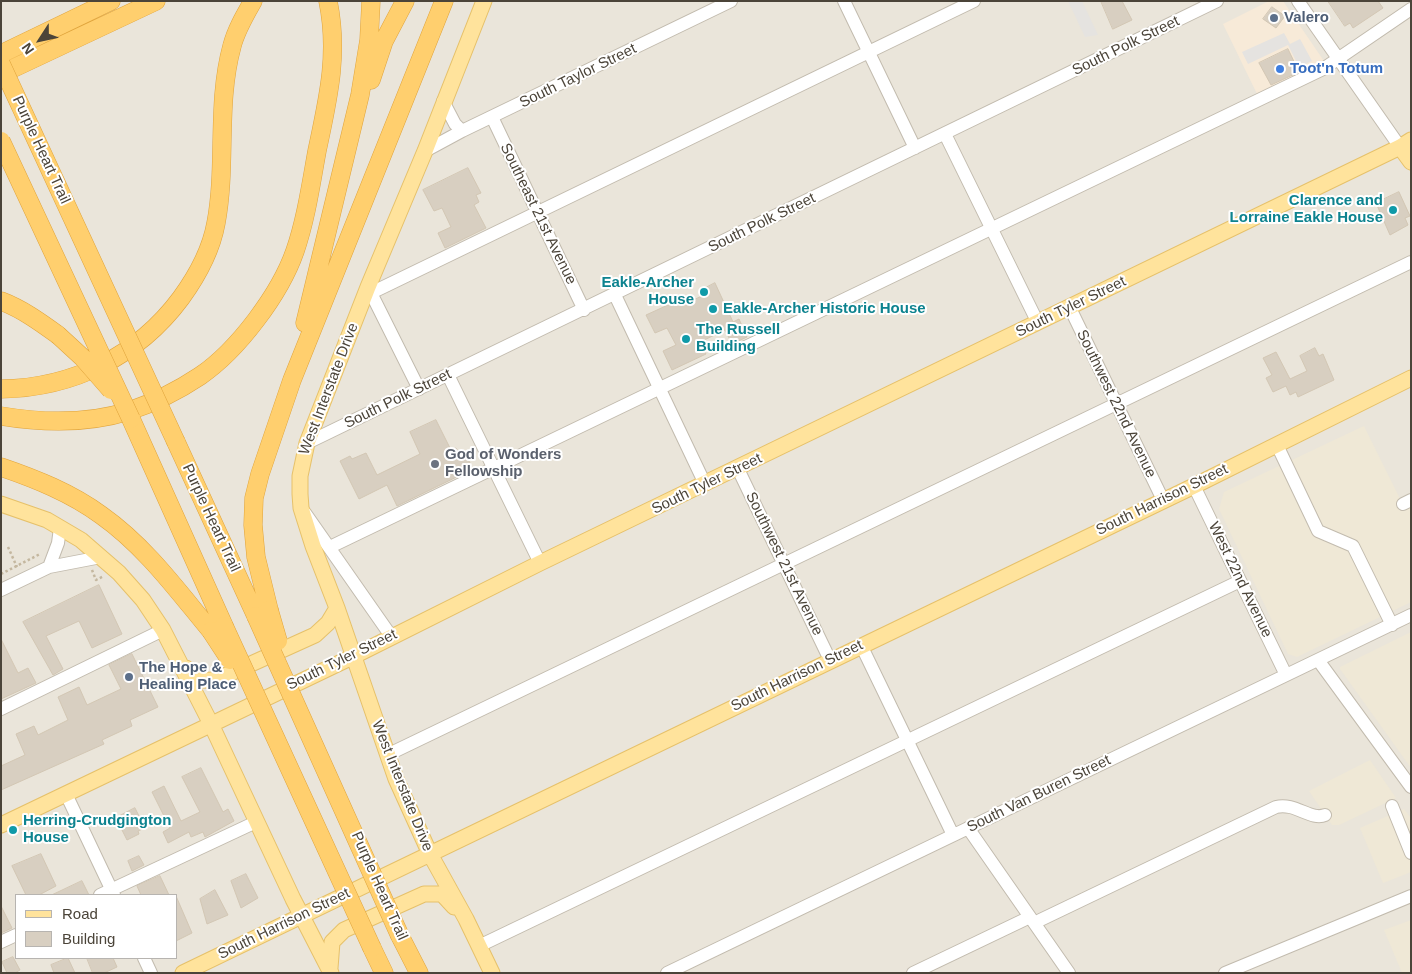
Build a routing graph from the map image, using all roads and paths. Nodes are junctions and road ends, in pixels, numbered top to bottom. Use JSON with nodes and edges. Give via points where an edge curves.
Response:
{"nodes":[{"id":1,"x":111,"y":1,"type":"edge"},
{"id":2,"x":156,"y":1,"type":"edge"},
{"id":3,"x":253,"y":1,"type":"edge"},
{"id":4,"x":328,"y":1,"type":"edge"},
{"id":5,"x":371,"y":1,"type":"edge"},
{"id":6,"x":405,"y":1,"type":"edge"},
{"id":7,"x":444,"y":1,"type":"edge"},
{"id":8,"x":731,"y":1,"type":"edge"},
{"id":9,"x":844,"y":1,"type":"edge"},
{"id":10,"x":974,"y":1,"type":"edge"},
{"id":11,"x":1217,"y":1,"type":"edge"},
{"id":12,"x":1298,"y":1,"type":"edge"},
{"id":13,"x":485,"y":2,"type":"edge"},
{"id":14,"x":1411,"y":8,"type":"edge"},
{"id":15,"x":869,"y":53,"type":"junction"},
{"id":16,"x":1,"y":54,"type":"edge"},
{"id":17,"x":1339,"y":60,"type":"junction"},
{"id":18,"x":1,"y":64,"type":"edge"},
{"id":19,"x":1,"y":74,"type":"edge"},
{"id":20,"x":443,"y":101,"type":"junction"},
{"id":21,"x":492,"y":117,"type":"junction"},
{"id":22,"x":462,"y":131,"type":"junction"},
{"id":23,"x":946,"y":134,"type":"junction"},
{"id":24,"x":1,"y":141,"type":"edge"},
{"id":25,"x":1405,"y":144,"type":"edge"},
{"id":26,"x":915,"y":148,"type":"junction"},
{"id":27,"x":425,"y":151,"type":"junction"},
{"id":28,"x":345,"y":154,"type":"junction"},
{"id":29,"x":1411,"y":162,"type":"edge"},
{"id":30,"x":538,"y":214,"type":"junction"},
{"id":31,"x":991,"y":228,"type":"junction"},
{"id":32,"x":1411,"y":262,"type":"edge"},
{"id":33,"x":370,"y":290,"type":"junction"},
{"id":34,"x":615,"y":295,"type":"junction"},
{"id":35,"x":1,"y":301,"type":"edge"},
{"id":36,"x":1070,"y":308,"type":"junction"},
{"id":37,"x":584,"y":310,"type":"junction"},
{"id":38,"x":1038,"y":323,"type":"junction"},
{"id":39,"x":448,"y":375,"type":"junction"},
{"id":40,"x":1411,"y":378,"type":"edge"},
{"id":41,"x":292,"y":380,"type":"junction"},
{"id":42,"x":659,"y":388,"type":"junction"},
{"id":43,"x":1,"y":389,"type":"edge"},
{"id":44,"x":419,"y":389,"type":"junction"},
{"id":45,"x":1116,"y":405,"type":"junction"},
{"id":46,"x":1,"y":416,"type":"edge"},
{"id":47,"x":131,"y":419,"type":"junction"},
{"id":48,"x":307,"y":443,"type":"junction"},
{"id":49,"x":1277,"y":445,"type":"junction"},
{"id":50,"x":1,"y":466,"type":"edge"},
{"id":51,"x":494,"y":468,"type":"junction"},
{"id":52,"x":738,"y":469,"type":"junction"},
{"id":53,"x":706,"y":484,"type":"junction"},
{"id":54,"x":1194,"y":486,"type":"junction"},
{"id":55,"x":1163,"y":500,"type":"junction"},
{"id":56,"x":1,"y":504,"type":"edge"},
{"id":57,"x":301,"y":508,"type":"junction"},
{"id":58,"x":60,"y":528,"type":"junction"},
{"id":59,"x":330,"y":547,"type":"junction"},
{"id":60,"x":8,"y":548,"type":"dead end"},
{"id":61,"x":44,"y":551,"type":"dead end"},
{"id":62,"x":97,"y":563,"type":"junction"},
{"id":63,"x":540,"y":564,"type":"junction"},
{"id":64,"x":784,"y":564,"type":"junction"},
{"id":65,"x":17,"y":566,"type":"junction"},
{"id":66,"x":49,"y":567,"type":"junction"},
{"id":67,"x":1,"y":574,"type":"edge"},
{"id":68,"x":107,"y":575,"type":"dead end"},
{"id":69,"x":24,"y":580,"type":"junction"},
{"id":70,"x":1240,"y":582,"type":"junction"},
{"id":71,"x":1,"y":590,"type":"edge"},
{"id":72,"x":337,"y":608,"type":"junction"},
{"id":73,"x":263,"y":613,"type":"junction"},
{"id":74,"x":1411,"y":616,"type":"edge"},
{"id":75,"x":1392,"y":625,"type":"junction"},
{"id":76,"x":217,"y":628,"type":"junction"},
{"id":77,"x":163,"y":630,"type":"junction"},
{"id":78,"x":391,"y":636,"type":"junction"},
{"id":79,"x":861,"y":645,"type":"junction"},
{"id":80,"x":352,"y":656,"type":"junction"},
{"id":81,"x":177,"y":657,"type":"junction"},
{"id":82,"x":830,"y":660,"type":"junction"},
{"id":83,"x":1318,"y":660,"type":"junction"},
{"id":84,"x":1286,"y":675,"type":"junction"},
{"id":85,"x":1,"y":709,"type":"edge"},
{"id":86,"x":211,"y":724,"type":"junction"},
{"id":87,"x":908,"y":740,"type":"junction"},
{"id":88,"x":387,"y":755,"type":"junction"},
{"id":89,"x":1411,"y":788,"type":"edge"},
{"id":90,"x":66,"y":794,"type":"junction"},
{"id":91,"x":1392,"y":806,"type":"dead end"},
{"id":92,"x":1325,"y":815,"type":"dead end"},
{"id":93,"x":256,"y":822,"type":"junction"},
{"id":94,"x":1,"y":825,"type":"edge"},
{"id":95,"x":968,"y":828,"type":"junction"},
{"id":96,"x":953,"y":835,"type":"junction"},
{"id":97,"x":1411,"y":853,"type":"edge"},
{"id":98,"x":430,"y":854,"type":"junction"},
{"id":99,"x":108,"y":893,"type":"edge"},
{"id":100,"x":1411,"y":896,"type":"edge"},
{"id":101,"x":302,"y":916,"type":"junction"},
{"id":102,"x":466,"y":919,"type":"junction"},
{"id":103,"x":1032,"y":920,"type":"junction"},
{"id":104,"x":15,"y":935,"type":"edge"},
{"id":105,"x":1,"y":942,"type":"edge"},
{"id":106,"x":479,"y":946,"type":"junction"},
{"id":107,"x":144,"y":959,"type":"edge"},
{"id":108,"x":331,"y":972,"type":"edge"},
{"id":109,"x":151,"y":973,"type":"edge"},
{"id":110,"x":183,"y":973,"type":"edge"},
{"id":111,"x":384,"y":973,"type":"edge"},
{"id":112,"x":419,"y":973,"type":"edge"},
{"id":113,"x":492,"y":973,"type":"edge"},
{"id":114,"x":667,"y":973,"type":"edge"},
{"id":115,"x":913,"y":973,"type":"edge"},
{"id":116,"x":1069,"y":973,"type":"edge"},
{"id":117,"x":1225,"y":973,"type":"edge"}],
"edges":[{"from":1,"to":16,"type":"highway"},
{"from":2,"to":19,"type":"highway"},
{"from":3,"to":43,"type":"highway","via":[[232,44],[227,68],[216,222],[211,244],[189,286],[170,313],[132,348],[110,362],[54,383]]},
{"from":4,"to":46,"type":"highway","via":[[333,54],[331,83],[305,215],[295,252],[274,294],[252,324],[200,375],[129,411],[91,420],[26,420]]},
{"from":5,"to":28,"type":"highway","via":[[364,70]]},
{"from":6,"to":28,"type":"highway","via":[[384,41]]},
{"from":7,"to":41,"type":"highway"},
{"from":8,"to":21,"type":"street","name":"South Taylor Street"},
{"from":9,"to":15,"type":"street"},
{"from":10,"to":15,"type":"street"},
{"from":11,"to":23,"type":"street","name":"South Polk Street"},
{"from":12,"to":17,"type":"street"},
{"from":13,"to":20,"type":"main road","name":"West Interstate Drive"},
{"from":14,"to":17,"type":"street"},
{"from":15,"to":26,"type":"street"},
{"from":15,"to":30,"type":"street"},
{"from":17,"to":25,"type":"street"},
{"from":17,"to":31,"type":"street"},
{"from":18,"to":73,"type":"highway","name":"Purple Heart Trail","bridge":true,"via":[[176,442]]},
{"from":20,"to":22,"type":"street"},
{"from":20,"to":27,"type":"main road","name":"West Interstate Drive"},
{"from":21,"to":22,"type":"street","name":"South Taylor Street"},
{"from":21,"to":30,"type":"street","name":"Southeast 21st Avenue"},
{"from":22,"to":27,"type":"street","name":"South Taylor Street"},
{"from":23,"to":26,"type":"street","name":"South Polk Street"},
{"from":23,"to":31,"type":"street"},
{"from":24,"to":47,"type":"highway","bridge":true},
{"from":25,"to":29,"type":"main road"},
{"from":25,"to":36,"type":"main road","name":"South Tyler Street"},
{"from":26,"to":34,"type":"street","name":"South Polk Street"},
{"from":27,"to":33,"type":"main road","name":"West Interstate Drive"},
{"from":28,"to":41,"type":"highway"},
{"from":30,"to":33,"type":"street"},
{"from":30,"to":37,"type":"street","name":"Southeast 21st Avenue"},
{"from":31,"to":38,"type":"street"},
{"from":31,"to":42,"type":"street"},
{"from":32,"to":45,"type":"street"},
{"from":33,"to":44,"type":"street"},
{"from":33,"to":48,"type":"main road","name":"West Interstate Drive"},
{"from":34,"to":37,"type":"street","name":"South Polk Street"},
{"from":34,"to":42,"type":"street"},
{"from":35,"to":47,"type":"highway","bridge":true,"via":[[58,335],[110,389]]},
{"from":36,"to":38,"type":"main road","name":"South Tyler Street"},
{"from":36,"to":45,"type":"street","name":"Southwest 22nd Avenue"},
{"from":37,"to":39,"type":"street","name":"South Polk Street"},
{"from":38,"to":52,"type":"main road","name":"South Tyler Street"},
{"from":39,"to":44,"type":"street","name":"South Polk Street"},
{"from":39,"to":51,"type":"street"},
{"from":40,"to":49,"type":"main road","name":"South Harrison Street"},
{"from":41,"to":73,"type":"highway","via":[[254,498],[253,525]]},
{"from":42,"to":51,"type":"street"},
{"from":42,"to":53,"type":"street"},
{"from":44,"to":48,"type":"street","name":"South Polk Street"},
{"from":45,"to":55,"type":"street","name":"Southwest 22nd Avenue"},
{"from":45,"to":64,"type":"street"},
{"from":47,"to":76,"type":"highway"},
{"from":48,"to":57,"type":"main road","name":"West Interstate Drive","via":[[300,476]]},
{"from":49,"to":54,"type":"main road","name":"South Harrison Street"},
{"from":49,"to":75,"type":"street","via":[[1318,531],[1353,546]]},
{"from":50,"to":76,"type":"highway","via":[[50,486],[101,514],[146,554]]},
{"from":51,"to":59,"type":"street"},
{"from":51,"to":63,"type":"street"},
{"from":52,"to":53,"type":"main road","name":"South Tyler Street"},
{"from":52,"to":64,"type":"street","name":"Southwest 21st Avenue"},
{"from":53,"to":63,"type":"main road","name":"South Tyler Street"},
{"from":54,"to":55,"type":"main road","name":"South Harrison Street"},
{"from":54,"to":70,"type":"street","name":"West 22nd Avenue"},
{"from":55,"to":79,"type":"main road","name":"South Harrison Street"},
{"from":56,"to":58,"type":"main road","via":[[35,515]]},
{"from":57,"to":59,"type":"street"},
{"from":57,"to":72,"type":"main road","name":"West Interstate Drive"},
{"from":58,"to":62,"type":"main road","via":[[81,540]]},
{"from":58,"to":66,"type":"street"},
{"from":59,"to":78,"type":"street"},
{"from":60,"to":65,"type":"path"},
{"from":61,"to":65,"type":"path"},
{"from":62,"to":66,"type":"street"},
{"from":62,"to":68,"type":"path","via":[[96,580]]},
{"from":62,"to":77,"type":"main road","via":[[133,587]]},
{"from":63,"to":78,"type":"main road","name":"South Tyler Street"},
{"from":64,"to":82,"type":"street","name":"Southwest 21st Avenue"},
{"from":64,"to":88,"type":"street"},
{"from":65,"to":67,"type":"path"},
{"from":65,"to":69,"type":"path"},
{"from":66,"to":69,"type":"street"},
{"from":69,"to":71,"type":"street"},
{"from":70,"to":84,"type":"street","name":"West 22nd Avenue"},
{"from":70,"to":87,"type":"street"},
{"from":72,"to":80,"type":"main road","name":"West Interstate Drive"},
{"from":72,"to":81,"type":"main road","via":[[315,636],[220,678],[198,679]]},
{"from":73,"to":112,"type":"highway","name":"Purple Heart Trail","bridge":true,"via":[[293,695]]},
{"from":74,"to":75,"type":"street","name":"South Van Buren Street"},
{"from":75,"to":83,"type":"street","name":"South Van Buren Street"},
{"from":76,"to":111,"type":"highway","name":"Purple Heart Trail","bridge":true,"via":[[262,710]]},
{"from":77,"to":81,"type":"main road"},
{"from":77,"to":85,"type":"street"},
{"from":78,"to":80,"type":"main road","name":"South Tyler Street"},
{"from":79,"to":82,"type":"main road","name":"South Harrison Street"},
{"from":79,"to":87,"type":"street"},
{"from":80,"to":86,"type":"main road","name":"South Tyler Street"},
{"from":80,"to":88,"type":"main road","name":"West Interstate Drive"},
{"from":81,"to":86,"type":"main road"},
{"from":82,"to":98,"type":"main road","name":"South Harrison Street"},
{"from":83,"to":84,"type":"street","name":"South Van Buren Street"},
{"from":83,"to":89,"type":"street"},
{"from":84,"to":95,"type":"street","name":"South Van Buren Street"},
{"from":86,"to":90,"type":"main road","name":"South Tyler Street"},
{"from":86,"to":93,"type":"main road"},
{"from":87,"to":96,"type":"street"},
{"from":87,"to":106,"type":"street"},
{"from":88,"to":98,"type":"main road","name":"West Interstate Drive"},
{"from":90,"to":94,"type":"main road","name":"South Tyler Street"},
{"from":90,"to":99,"type":"street"},
{"from":91,"to":97,"type":"street"},
{"from":92,"to":103,"type":"street","via":[[1317,817],[1291,806],[1276,807]]},
{"from":93,"to":99,"type":"street"},
{"from":93,"to":101,"type":"main road"},
{"from":95,"to":96,"type":"street","name":"South Van Buren Street"},
{"from":95,"to":103,"type":"street"},
{"from":96,"to":114,"type":"street","name":"South Van Buren Street"},
{"from":98,"to":101,"type":"main road","name":"South Harrison Street"},
{"from":98,"to":102,"type":"main road","name":"West Interstate Drive"},
{"from":100,"to":117,"type":"street"},
{"from":101,"to":108,"type":"main road"},
{"from":101,"to":110,"type":"main road","name":"South Harrison Street"},
{"from":102,"to":106,"type":"main road","name":"West Interstate Drive"},
{"from":102,"to":108,"type":"main road","via":[[442,894],[424,894],[344,930],[332,942]]},
{"from":103,"to":115,"type":"street"},
{"from":103,"to":116,"type":"street"},
{"from":104,"to":105,"type":"street"},
{"from":106,"to":113,"type":"main road","name":"West Interstate Drive"},
{"from":107,"to":109,"type":"street"}]}
